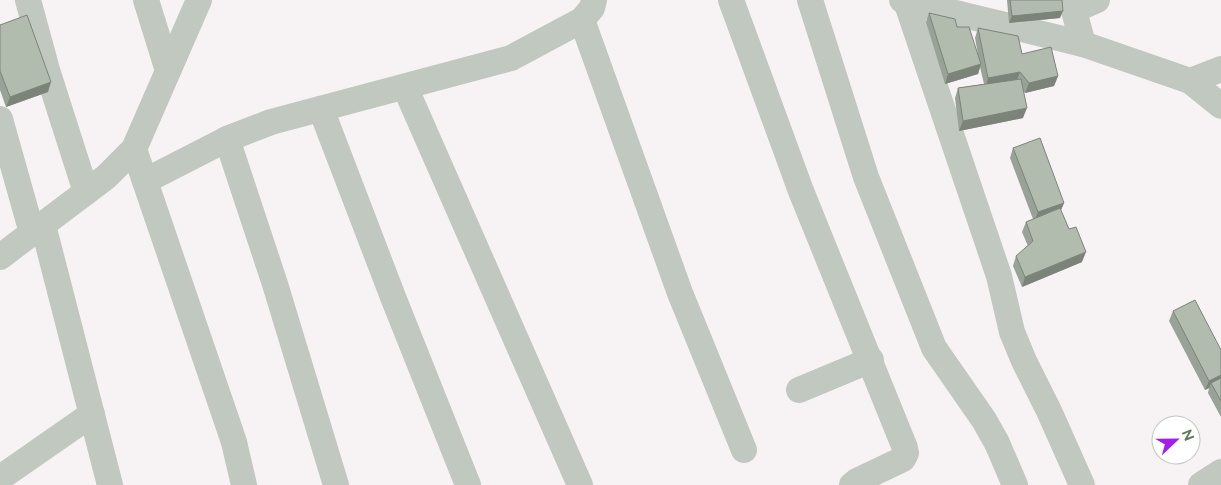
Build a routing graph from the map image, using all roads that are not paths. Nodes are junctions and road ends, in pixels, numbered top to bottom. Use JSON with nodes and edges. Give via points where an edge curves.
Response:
{"nodes":[{"id":1,"x":28,"y":0,"type":"edge"},
{"id":2,"x":146,"y":0,"type":"edge"},
{"id":3,"x":199,"y":0,"type":"edge"},
{"id":4,"x":731,"y":0,"type":"edge"},
{"id":5,"x":810,"y":0,"type":"edge"},
{"id":6,"x":904,"y":0,"type":"edge"},
{"id":7,"x":1098,"y":0,"type":"edge"},
{"id":8,"x":1072,"y":5,"type":"edge"},
{"id":9,"x":588,"y":10,"type":"edge"},
{"id":10,"x":1083,"y":44,"type":"junction"},
{"id":11,"x":1221,"y":69,"type":"edge"},
{"id":12,"x":168,"y":71,"type":"junction"},
{"id":13,"x":1190,"y":81,"type":"junction"},
{"id":14,"x":406,"y":87,"type":"junction"},
{"id":15,"x":1221,"y":106,"type":"edge"},
{"id":16,"x":322,"y":109,"type":"junction"},
{"id":17,"x":0,"y":119,"type":"edge"},
{"id":18,"x":227,"y":140,"type":"junction"},
{"id":19,"x":134,"y":149,"type":"junction"},
{"id":20,"x":145,"y":181,"type":"junction"},
{"id":21,"x":86,"y":192,"type":"junction"},
{"id":22,"x":37,"y":229,"type":"junction"},
{"id":23,"x":0,"y":256,"type":"edge"},
{"id":24,"x":871,"y":360,"type":"junction"},
{"id":25,"x":799,"y":390,"type":"dead end"},
{"id":26,"x":92,"y":414,"type":"junction"},
{"id":27,"x":744,"y":450,"type":"dead end"},
{"id":28,"x":1221,"y":472,"type":"edge"},
{"id":29,"x":16,"y":476,"type":"edge"},
{"id":30,"x":110,"y":485,"type":"edge"},
{"id":31,"x":244,"y":485,"type":"edge"},
{"id":32,"x":336,"y":485,"type":"edge"},
{"id":33,"x":468,"y":485,"type":"edge"},
{"id":34,"x":580,"y":485,"type":"edge"},
{"id":35,"x":852,"y":485,"type":"edge"},
{"id":36,"x":1015,"y":485,"type":"edge"},
{"id":37,"x":1082,"y":485,"type":"edge"},
{"id":38,"x":1201,"y":485,"type":"edge"}],
"edges":[{"from":1,"to":21,"type":"street"},
{"from":2,"to":12,"type":"street"},
{"from":3,"to":12,"type":"street"},
{"from":4,"to":24,"type":"street","via":[[801,191]]},
{"from":5,"to":36,"type":"street","via":[[866,177],[934,348],[984,420]]},
{"from":6,"to":10,"type":"street"},
{"from":6,"to":37,"type":"street","via":[[999,276],[1012,332]]},
{"from":7,"to":8,"type":"street"},
{"from":8,"to":10,"type":"street"},
{"from":9,"to":14,"type":"street","via":[[511,58]]},
{"from":9,"to":27,"type":"street","via":[[680,293]]},
{"from":10,"to":13,"type":"street"},
{"from":11,"to":13,"type":"street"},
{"from":12,"to":19,"type":"street"},
{"from":13,"to":15,"type":"street"},
{"from":14,"to":16,"type":"street"},
{"from":14,"to":34,"type":"street"},
{"from":16,"to":18,"type":"street","via":[[271,122]]},
{"from":16,"to":33,"type":"street"},
{"from":17,"to":22,"type":"street"},
{"from":18,"to":20,"type":"street"},
{"from":18,"to":32,"type":"street"},
{"from":19,"to":20,"type":"street"},
{"from":19,"to":21,"type":"street"},
{"from":20,"to":31,"type":"street","via":[[234,442]]},
{"from":21,"to":22,"type":"street"},
{"from":22,"to":23,"type":"street"},
{"from":22,"to":26,"type":"street"},
{"from":24,"to":25,"type":"street"},
{"from":24,"to":35,"type":"street","via":[[906,453],[895,463]]},
{"from":26,"to":29,"type":"street"},
{"from":26,"to":30,"type":"street"},
{"from":28,"to":38,"type":"street"}]}
